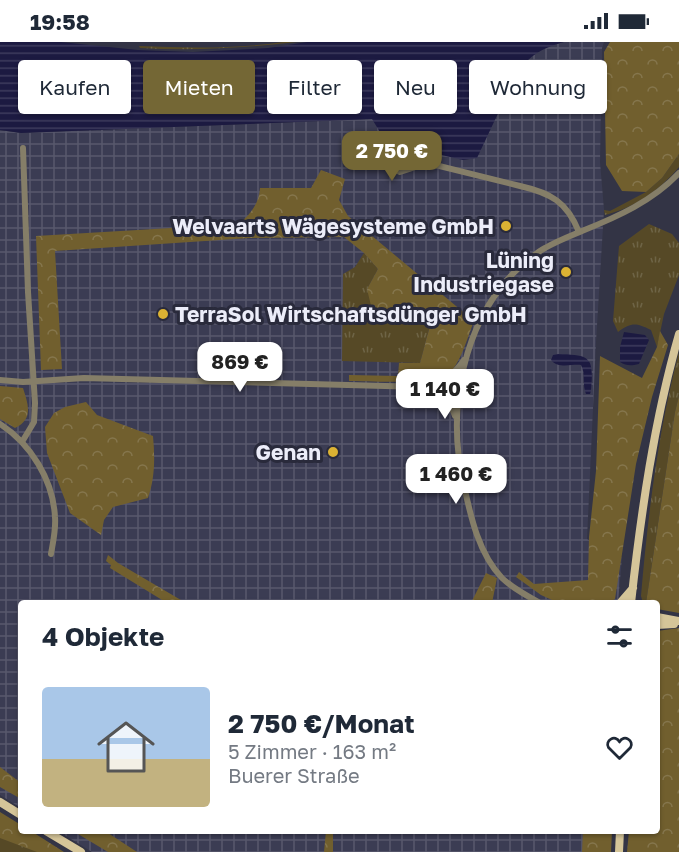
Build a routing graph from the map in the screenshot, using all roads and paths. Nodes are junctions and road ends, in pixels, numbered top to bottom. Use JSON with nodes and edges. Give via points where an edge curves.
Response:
{"nodes":[{"id":1,"x":24,"y":148,"type":"dead end"},
{"id":2,"x":428,"y":163,"type":"junction"},
{"id":3,"x":679,"y":173,"type":"edge"},
{"id":4,"x":579,"y":232,"type":"junction"},
{"id":5,"x":679,"y":334,"type":"edge"},
{"id":6,"x":466,"y":357,"type":"junction"},
{"id":7,"x":0,"y":380,"type":"edge"},
{"id":8,"x":34,"y":381,"type":"junction"},
{"id":9,"x":429,"y":386,"type":"junction"},
{"id":10,"x":460,"y":388,"type":"junction"},
{"id":11,"x":457,"y":420,"type":"junction"},
{"id":12,"x":0,"y":424,"type":"edge"},
{"id":13,"x":22,"y":442,"type":"junction"},
{"id":14,"x":51,"y":554,"type":"dead end"},
{"id":15,"x":634,"y":577,"type":"junction"},
{"id":16,"x":633,"y":588,"type":"junction"},
{"id":17,"x":535,"y":600,"type":"edge"},
{"id":18,"x":623,"y":600,"type":"edge"},
{"id":19,"x":631,"y":600,"type":"edge"},
{"id":20,"x":638,"y":600,"type":"edge"},
{"id":21,"x":660,"y":619,"type":"edge"},
{"id":22,"x":679,"y":622,"type":"edge"},
{"id":23,"x":0,"y":802,"type":"edge"},
{"id":24,"x":18,"y":813,"type":"edge"},
{"id":25,"x":51,"y":834,"type":"edge"},
{"id":26,"x":620,"y":834,"type":"edge"},
{"id":27,"x":81,"y":852,"type":"edge"},
{"id":28,"x":619,"y":852,"type":"edge"}],
"edges":[{"from":1,"to":8,"type":"street"},
{"from":2,"to":2,"type":"street","via":[[400,157],[393,166],[403,172]]},
{"from":2,"to":4,"type":"street","via":[[545,193],[567,210]]},
{"from":3,"to":4,"type":"street","via":[[647,200]]},
{"from":4,"to":6,"type":"street","via":[[541,250],[509,278],[480,321]]},
{"from":5,"to":15,"type":"main road","via":[[652,455]]},
{"from":6,"to":9,"type":"street","via":[[453,374]]},
{"from":6,"to":10,"type":"street"},
{"from":7,"to":8,"type":"street"},
{"from":8,"to":9,"type":"street","via":[[84,378]]},
{"from":8,"to":13,"type":"street","via":[[34,422]]},
{"from":9,"to":10,"type":"street"},
{"from":9,"to":11,"type":"street","via":[[448,400]]},
{"from":10,"to":11,"type":"street"},
{"from":11,"to":17,"type":"street","via":[[462,478],[483,550],[503,578]]},
{"from":12,"to":13,"type":"street"},
{"from":13,"to":14,"type":"street","via":[[40,467],[52,498],[56,527]]},
{"from":15,"to":16,"type":"main road"},
{"from":15,"to":20,"type":"main road"},
{"from":16,"to":18,"type":"main road"},
{"from":16,"to":19,"type":"main road"},
{"from":21,"to":22,"type":"main road"},
{"from":23,"to":24,"type":"main road"},
{"from":25,"to":27,"type":"main road"},
{"from":26,"to":28,"type":"main road"}]}
